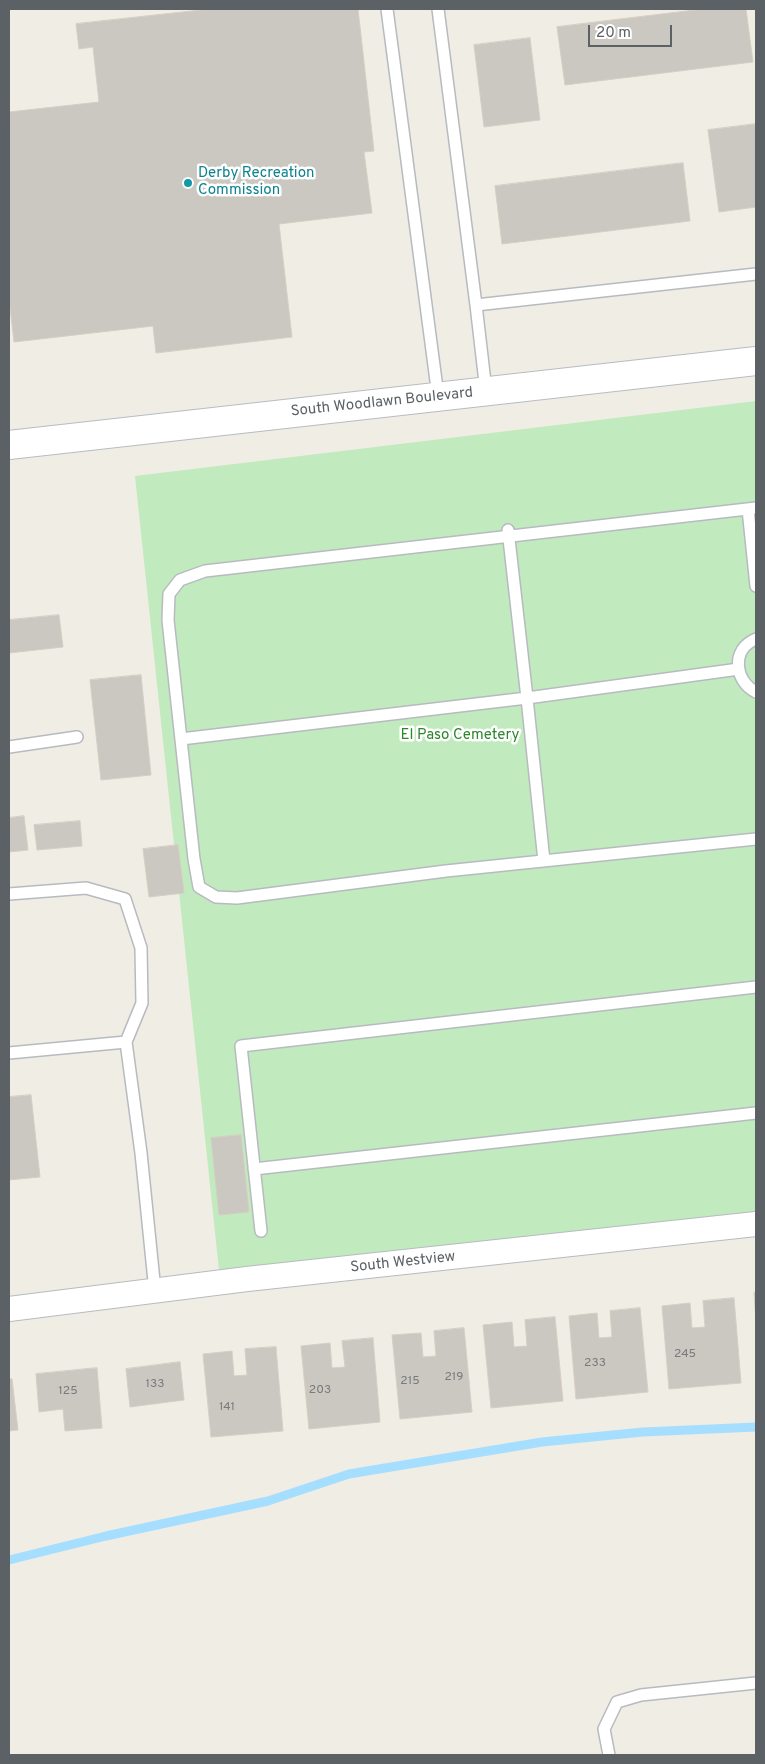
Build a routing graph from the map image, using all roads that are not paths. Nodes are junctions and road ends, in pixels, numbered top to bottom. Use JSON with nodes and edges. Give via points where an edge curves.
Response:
{"nodes":[{"id":1,"x":388,"y":9,"type":"edge"},
{"id":2,"x":438,"y":9,"type":"edge"},
{"id":3,"x":756,"y":274,"type":"edge"},
{"id":4,"x":476,"y":305,"type":"junction"},
{"id":5,"x":756,"y":361,"type":"edge"},
{"id":6,"x":486,"y":391,"type":"junction"},
{"id":7,"x":438,"y":396,"type":"junction"},
{"id":8,"x":9,"y":445,"type":"edge"},
{"id":9,"x":752,"y":508,"type":"edge"},
{"id":10,"x":508,"y":533,"type":"junction"},
{"id":11,"x":756,"y":586,"type":"edge"},
{"id":12,"x":756,"y":639,"type":"edge"},
{"id":13,"x":739,"y":669,"type":"junction"},
{"id":14,"x":756,"y":692,"type":"edge"},
{"id":15,"x":527,"y":698,"type":"junction"},
{"id":16,"x":77,"y":737,"type":"dead end"},
{"id":17,"x":181,"y":739,"type":"junction"},
{"id":18,"x":9,"y":747,"type":"edge"},
{"id":19,"x":756,"y":839,"type":"edge"},
{"id":20,"x":544,"y":861,"type":"junction"},
{"id":21,"x":9,"y":894,"type":"edge"},
{"id":22,"x":756,"y":987,"type":"edge"},
{"id":23,"x":126,"y":1042,"type":"junction"},
{"id":24,"x":9,"y":1053,"type":"edge"},
{"id":25,"x":756,"y":1113,"type":"edge"},
{"id":26,"x":254,"y":1169,"type":"junction"},
{"id":27,"x":756,"y":1224,"type":"edge"},
{"id":28,"x":261,"y":1232,"type":"dead end"},
{"id":29,"x":155,"y":1291,"type":"junction"},
{"id":30,"x":9,"y":1309,"type":"edge"},
{"id":31,"x":756,"y":1683,"type":"edge"},
{"id":32,"x":609,"y":1755,"type":"edge"}],
"edges":[{"from":1,"to":7,"type":"lane"},
{"from":2,"to":4,"type":"lane"},
{"from":3,"to":4,"type":"lane"},
{"from":4,"to":6,"type":"lane"},
{"from":5,"to":6,"type":"street","name":"South Woodlawn Boulevard"},
{"from":6,"to":7,"type":"street","name":"South Woodlawn Boulevard"},
{"from":7,"to":8,"type":"street","name":"South Woodlawn Boulevard"},
{"from":9,"to":10,"type":"lane"},
{"from":9,"to":11,"type":"lane"},
{"from":10,"to":15,"type":"lane"},
{"from":10,"to":17,"type":"lane","via":[[205,571],[180,580],[169,594],[168,620]]},
{"from":12,"to":13,"type":"lane","via":[[740,654]]},
{"from":13,"to":14,"type":"lane","via":[[743,681]]},
{"from":13,"to":15,"type":"lane"},
{"from":15,"to":17,"type":"lane"},
{"from":15,"to":20,"type":"lane"},
{"from":16,"to":18,"type":"lane"},
{"from":17,"to":20,"type":"lane","via":[[199,887],[216,896],[237,898]]},
{"from":19,"to":20,"type":"lane"},
{"from":21,"to":23,"type":"lane","via":[[86,888],[125,899],[141,948],[142,1003]]},
{"from":22,"to":26,"type":"lane","via":[[241,1046]]},
{"from":23,"to":24,"type":"lane"},
{"from":23,"to":29,"type":"lane"},
{"from":25,"to":26,"type":"lane"},
{"from":26,"to":28,"type":"lane"},
{"from":27,"to":29,"type":"street","name":"South Westview"},
{"from":29,"to":30,"type":"street","name":"South Westview"},
{"from":31,"to":32,"type":"lane","via":[[641,1695],[617,1702],[604,1729]]}]}
